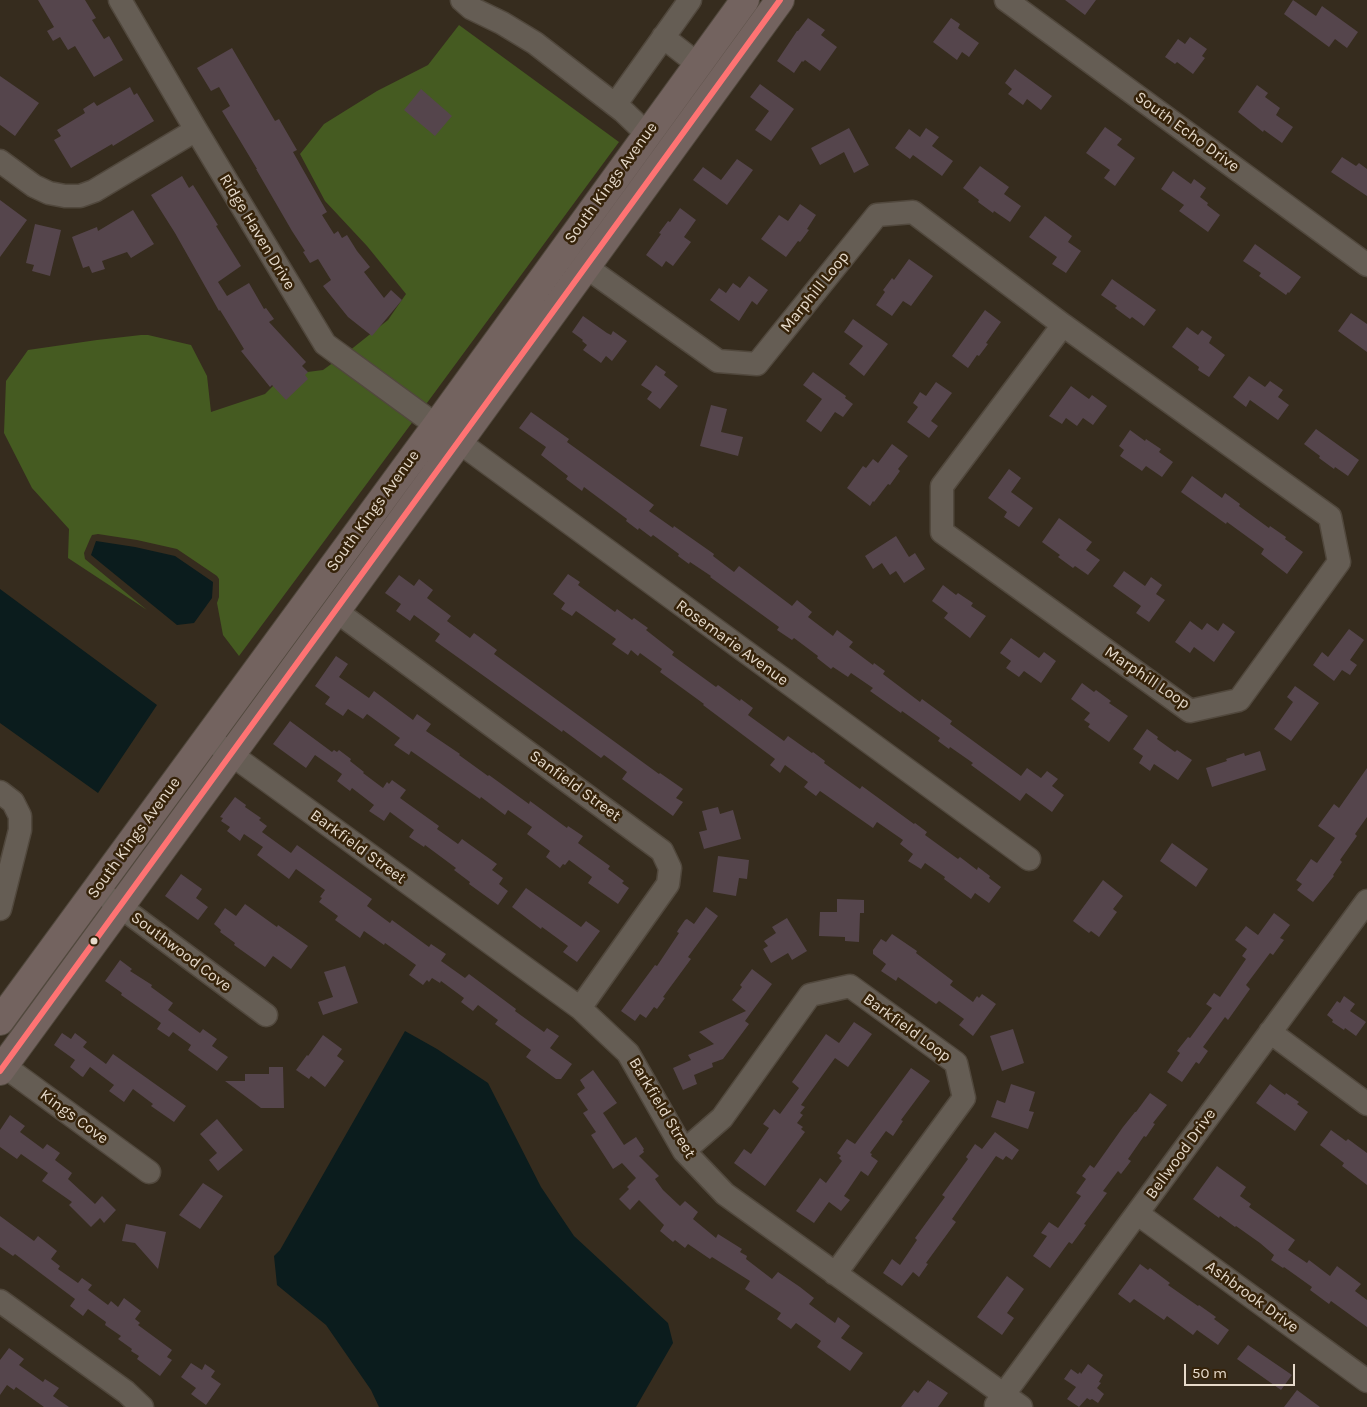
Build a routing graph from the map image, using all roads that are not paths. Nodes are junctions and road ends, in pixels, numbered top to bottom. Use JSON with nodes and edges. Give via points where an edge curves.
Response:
{"nodes":[{"id":1,"x":120,"y":0,"type":"edge"},
{"id":2,"x":462,"y":0,"type":"edge"},
{"id":3,"x":690,"y":0,"type":"edge"},
{"id":4,"x":746,"y":0,"type":"edge"},
{"id":5,"x":780,"y":0,"type":"edge"},
{"id":6,"x":1006,"y":0,"type":"edge"},
{"id":7,"x":663,"y":37,"type":"junction"},
{"id":8,"x":699,"y":65,"type":"junction"},
{"id":9,"x":721,"y":82,"type":"junction"},
{"id":10,"x":615,"y":105,"type":"junction"},
{"id":11,"x":196,"y":130,"type":"junction"},
{"id":12,"x":647,"y":134,"type":"junction"},
{"id":13,"x":0,"y":161,"type":"edge"},
{"id":14,"x":563,"y":250,"type":"junction"},
{"id":15,"x":1367,"y":265,"type":"edge"},
{"id":16,"x":586,"y":267,"type":"junction"},
{"id":17,"x":1063,"y":325,"type":"junction"},
{"id":18,"x":436,"y":426,"type":"junction"},
{"id":19,"x":458,"y":443,"type":"junction"},
{"id":20,"x":336,"y":611,"type":"junction"},
{"id":21,"x":207,"y":737,"type":"junction"},
{"id":22,"x":231,"y":755,"type":"junction"},
{"id":23,"x":0,"y":792,"type":"edge"},
{"id":24,"x":1029,"y":859,"type":"dead end"},
{"id":25,"x":97,"y":889,"type":"junction"},
{"id":26,"x":1367,"y":900,"type":"edge"},
{"id":27,"x":121,"y":907,"type":"junction"},
{"id":28,"x":0,"y":909,"type":"edge"},
{"id":29,"x":580,"y":1008,"type":"junction"},
{"id":30,"x":266,"y":1016,"type":"dead end"},
{"id":31,"x":0,"y":1021,"type":"edge"},
{"id":32,"x":1270,"y":1032,"type":"junction"},
{"id":33,"x":1,"y":1067,"type":"edge"},
{"id":34,"x":1367,"y":1104,"type":"edge"},
{"id":35,"x":684,"y":1151,"type":"junction"},
{"id":36,"x":149,"y":1172,"type":"dead end"},
{"id":37,"x":1138,"y":1214,"type":"junction"},
{"id":38,"x":835,"y":1274,"type":"junction"},
{"id":39,"x":0,"y":1301,"type":"edge"},
{"id":40,"x":1367,"y":1381,"type":"edge"},
{"id":41,"x":1007,"y":1403,"type":"edge"},
{"id":42,"x":142,"y":1407,"type":"edge"}],
"edges":[{"from":1,"to":11,"type":"street","name":"Ridge Haven Drive"},
{"from":2,"to":10,"type":"street","via":[[470,8],[535,43]]},
{"from":3,"to":7,"type":"street"},
{"from":4,"to":8,"type":"main road","name":"South Kings Avenue"},
{"from":5,"to":9,"type":"main road","name":"South Kings Avenue"},
{"from":6,"to":15,"type":"street","name":"South Echo Drive"},
{"from":7,"to":8,"type":"street"},
{"from":7,"to":10,"type":"street"},
{"from":8,"to":9,"type":"main road"},
{"from":8,"to":12,"type":"main road","name":"South Kings Avenue"},
{"from":9,"to":16,"type":"main road","name":"South Kings Avenue"},
{"from":10,"to":12,"type":"street"},
{"from":11,"to":13,"type":"street","via":[[94,191],[80,196],[49,193]]},
{"from":11,"to":18,"type":"street","name":"Ridge Haven Drive","via":[[325,344]]},
{"from":12,"to":14,"type":"main road","name":"South Kings Avenue"},
{"from":14,"to":16,"type":"street","name":"Marphill Loop"},
{"from":14,"to":18,"type":"main road","name":"South Kings Avenue"},
{"from":16,"to":17,"type":"street","name":"Marphill Loop","via":[[718,361],[757,364],[877,215],[913,212]]},
{"from":16,"to":19,"type":"main road","name":"South Kings Avenue"},
{"from":17,"to":17,"type":"street","name":"Marphill Loop","via":[[1330,517],[1339,562],[1239,700],[1190,711],[942,532],[942,486]]},
{"from":18,"to":19,"type":"street","name":"Rosemarie Avenue"},
{"from":18,"to":21,"type":"main road","name":"South Kings Avenue"},
{"from":19,"to":20,"type":"main road","name":"South Kings Avenue"},
{"from":19,"to":24,"type":"street","name":"Rosemarie Avenue"},
{"from":20,"to":22,"type":"main road","name":"South Kings Avenue"},
{"from":20,"to":29,"type":"street","name":"Sanfield Street","via":[[662,851],[670,868],[668,884]]},
{"from":21,"to":22,"type":"street","name":"Barkfield Street"},
{"from":21,"to":25,"type":"main road","name":"South Kings Avenue"},
{"from":22,"to":27,"type":"main road","name":"South Kings Avenue"},
{"from":22,"to":29,"type":"street","name":"Barkfield Street"},
{"from":23,"to":28,"type":"street","via":[[13,802],[20,816],[20,830]]},
{"from":25,"to":27,"type":"street","name":"Southwood Cove"},
{"from":25,"to":31,"type":"main road","name":"South Kings Avenue"},
{"from":26,"to":32,"type":"street","name":"Bellwood Drive"},
{"from":27,"to":30,"type":"street","name":"Southwood Cove"},
{"from":27,"to":33,"type":"main road","name":"South Kings Avenue"},
{"from":29,"to":35,"type":"street","name":"Barkfield Street","via":[[628,1053]]},
{"from":32,"to":34,"type":"street"},
{"from":32,"to":37,"type":"street","name":"Bellwood Drive"},
{"from":33,"to":36,"type":"street","name":"Kings Cove"},
{"from":35,"to":38,"type":"street","name":"Barkfield Street","via":[[724,1194]]},
{"from":35,"to":38,"type":"street","name":"Barkfield Loop","via":[[722,1118],[810,995],[850,986],[956,1063],[964,1098]]},
{"from":37,"to":40,"type":"street","name":"Ashbrook Drive"},
{"from":37,"to":41,"type":"street","name":"Bellwood Drive"},
{"from":38,"to":41,"type":"street","name":"Barkfield Street"},
{"from":39,"to":42,"type":"street"}]}
